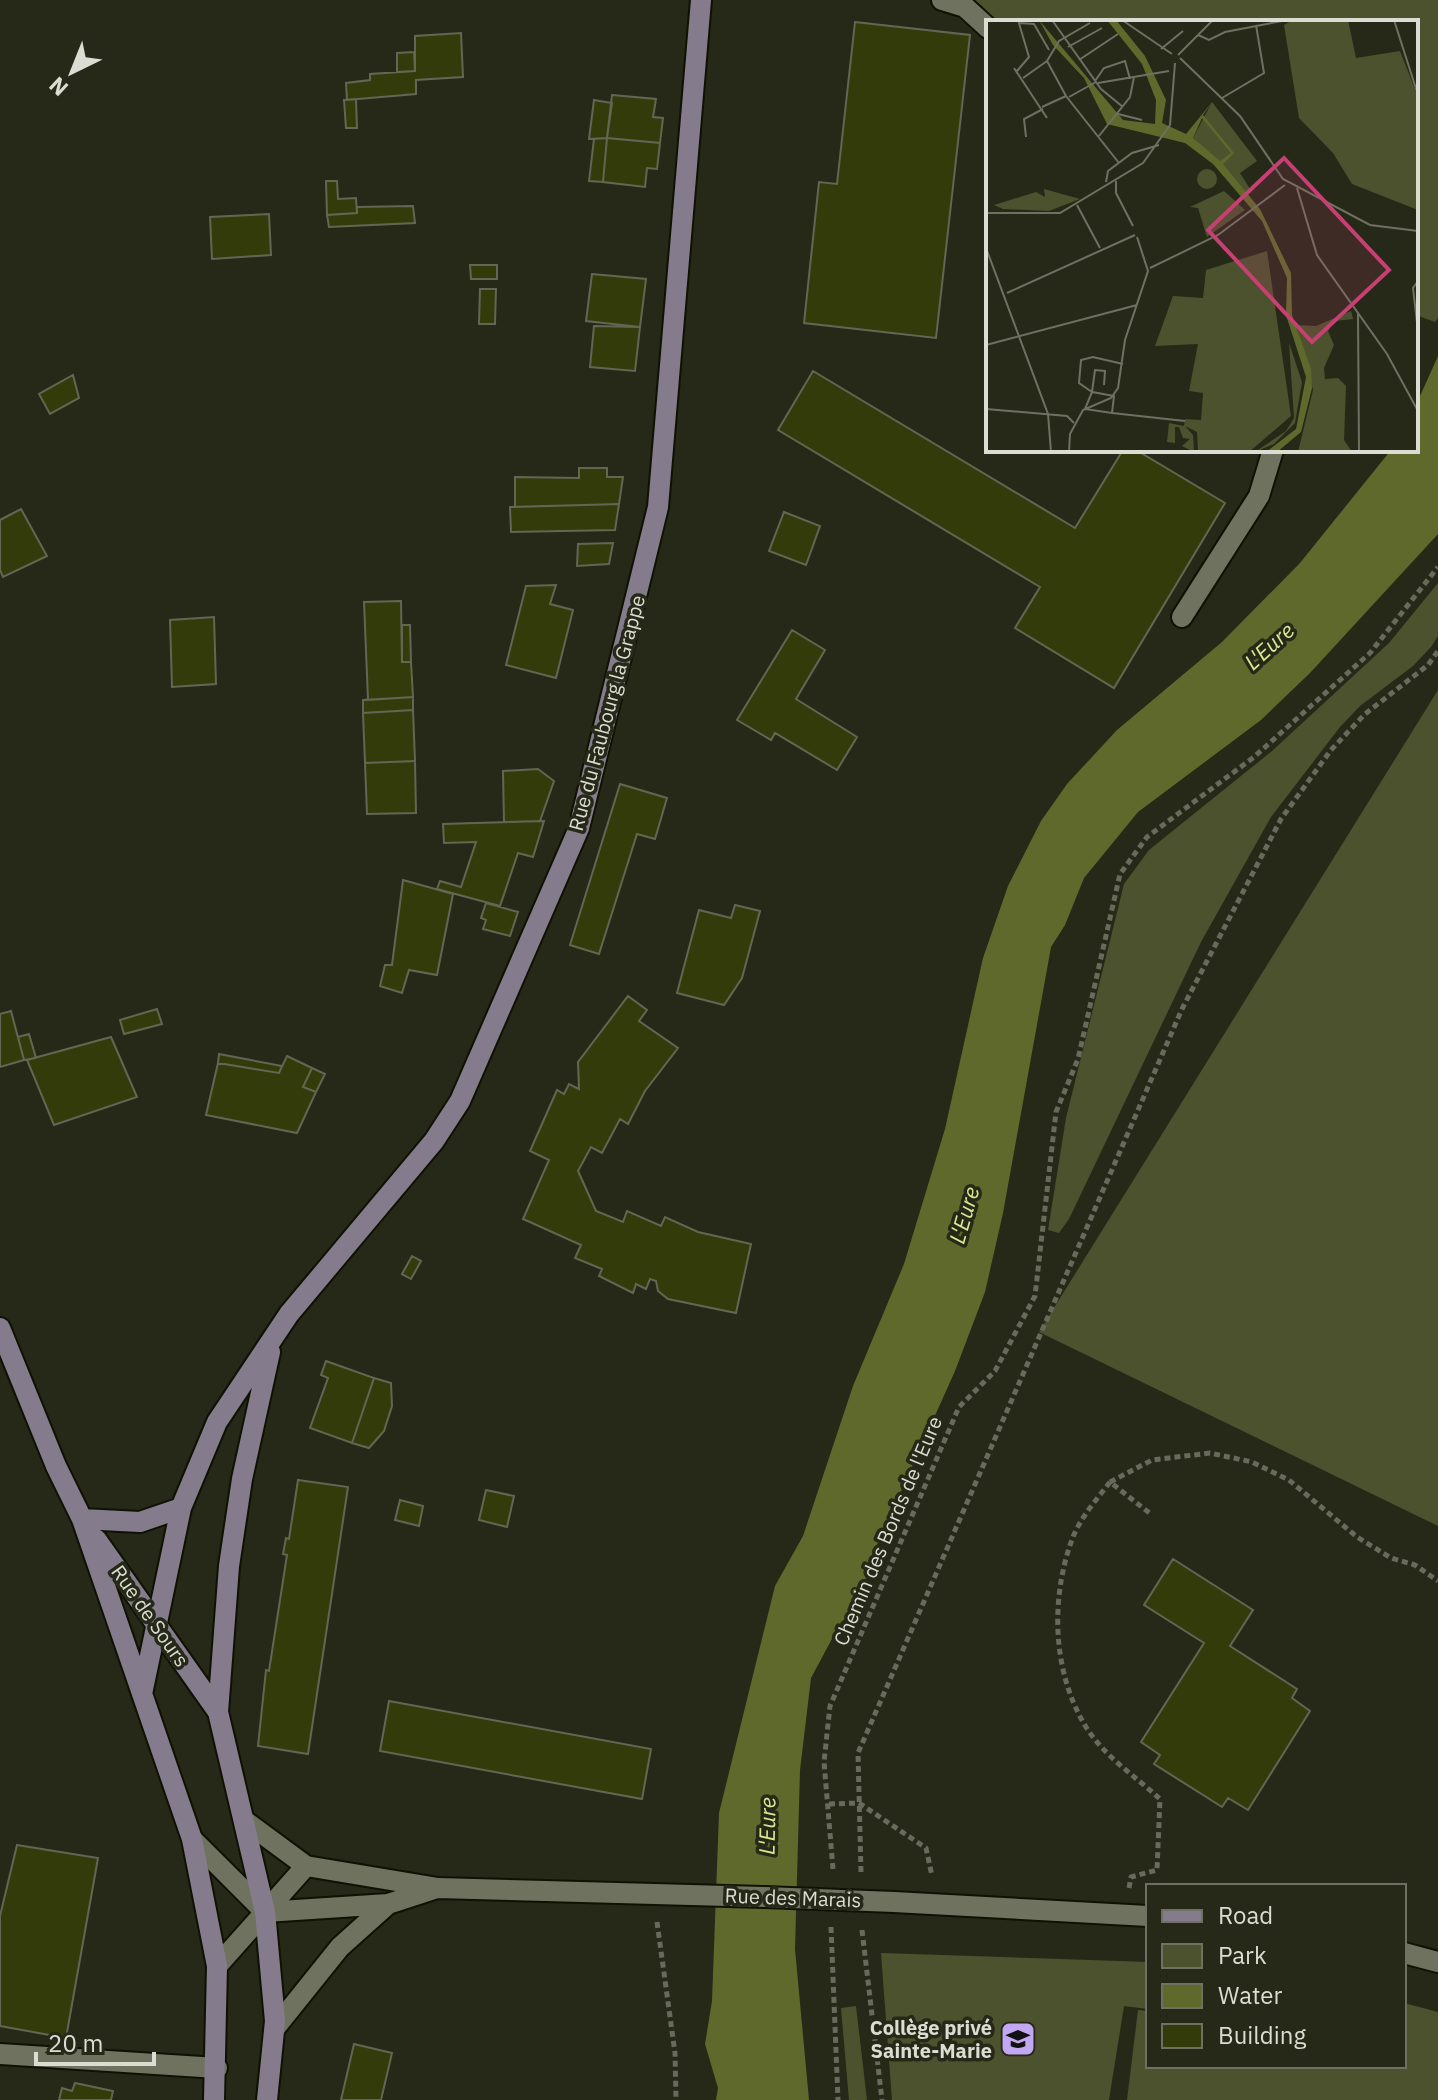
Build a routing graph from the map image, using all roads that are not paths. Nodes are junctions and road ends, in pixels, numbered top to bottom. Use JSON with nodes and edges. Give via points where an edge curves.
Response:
{"nodes":[{"id":1,"x":701,"y":0,"type":"edge"},
{"id":2,"x":942,"y":0,"type":"edge"},
{"id":3,"x":986,"y":26,"type":"edge"},
{"id":4,"x":1272,"y":452,"type":"edge"},
{"id":5,"x":1182,"y":617,"type":"dead end"},
{"id":6,"x":0,"y":1328,"type":"edge"},
{"id":7,"x":273,"y":1341,"type":"junction"},
{"id":8,"x":181,"y":1508,"type":"junction"},
{"id":9,"x":82,"y":1519,"type":"junction"},
{"id":10,"x":157,"y":1625,"type":"junction"},
{"id":11,"x":142,"y":1694,"type":"junction"},
{"id":12,"x":218,"y":1712,"type":"junction"},
{"id":13,"x":245,"y":1821,"type":"junction"},
{"id":14,"x":192,"y":1839,"type":"junction"},
{"id":15,"x":306,"y":1866,"type":"junction"},
{"id":16,"x":438,"y":1888,"type":"junction"},
{"id":17,"x":388,"y":1904,"type":"junction"},
{"id":18,"x":265,"y":1912,"type":"junction"},
{"id":19,"x":1146,"y":1916,"type":"edge"},
{"id":20,"x":1406,"y":1954,"type":"edge"},
{"id":21,"x":1438,"y":1962,"type":"edge"},
{"id":22,"x":217,"y":1966,"type":"junction"},
{"id":23,"x":275,"y":2028,"type":"junction"},
{"id":24,"x":0,"y":2054,"type":"edge"},
{"id":25,"x":217,"y":2068,"type":"junction"},
{"id":26,"x":214,"y":2100,"type":"edge"},
{"id":27,"x":267,"y":2100,"type":"edge"}],
"edges":[{"from":1,"to":7,"type":"main road","name":"Rue du Faubourg la Grappe","via":[[658,507],[579,828],[460,1101],[434,1141],[289,1314]]},
{"from":2,"to":3,"type":"street","via":[[965,7]]},
{"from":4,"to":5,"type":"street","via":[[1259,496]]},
{"from":6,"to":9,"type":"main road","name":"Rue de Sours"},
{"from":7,"to":8,"type":"main road","name":"Rue du Faubourg la Grappe","via":[[217,1422]]},
{"from":7,"to":12,"type":"main road","name":"Rue du Faubourg la Grappe","via":[[231,1551]]},
{"from":8,"to":9,"type":"main road","via":[[140,1522]]},
{"from":8,"to":10,"type":"main road","name":"Rue du Faubourg la Grappe"},
{"from":9,"to":10,"type":"main road","name":"Rue de Sours"},
{"from":9,"to":11,"type":"main road","name":"Rue de Sours"},
{"from":10,"to":11,"type":"main road","name":"Rue du Faubourg la Grappe"},
{"from":10,"to":12,"type":"main road","name":"Rue de Sours"},
{"from":11,"to":14,"type":"main road"},
{"from":12,"to":13,"type":"main road","name":"Rue du Faubourg la Grappe"},
{"from":13,"to":15,"type":"street","name":"Rue des Marais"},
{"from":13,"to":18,"type":"main road","name":"Rue du Faubourg la Grappe"},
{"from":14,"to":18,"type":"street"},
{"from":14,"to":22,"type":"main road"},
{"from":15,"to":16,"type":"street","name":"Rue des Marais"},
{"from":15,"to":18,"type":"street"},
{"from":16,"to":17,"type":"street","name":"Rue des Marais"},
{"from":16,"to":19,"type":"street","name":"Rue des Marais","bridge":true},
{"from":17,"to":18,"type":"street","name":"Rue des Marais"},
{"from":17,"to":23,"type":"street","name":"Rue des Marais","via":[[340,1947]]},
{"from":18,"to":22,"type":"street"},
{"from":18,"to":23,"type":"main road","name":"Rue du Faubourg la Grappe"},
{"from":20,"to":21,"type":"street"},
{"from":22,"to":25,"type":"main road"},
{"from":23,"to":27,"type":"main road","name":"Rue du Faubourg la Grappe"},
{"from":24,"to":25,"type":"street"},
{"from":25,"to":26,"type":"main road"}]}
